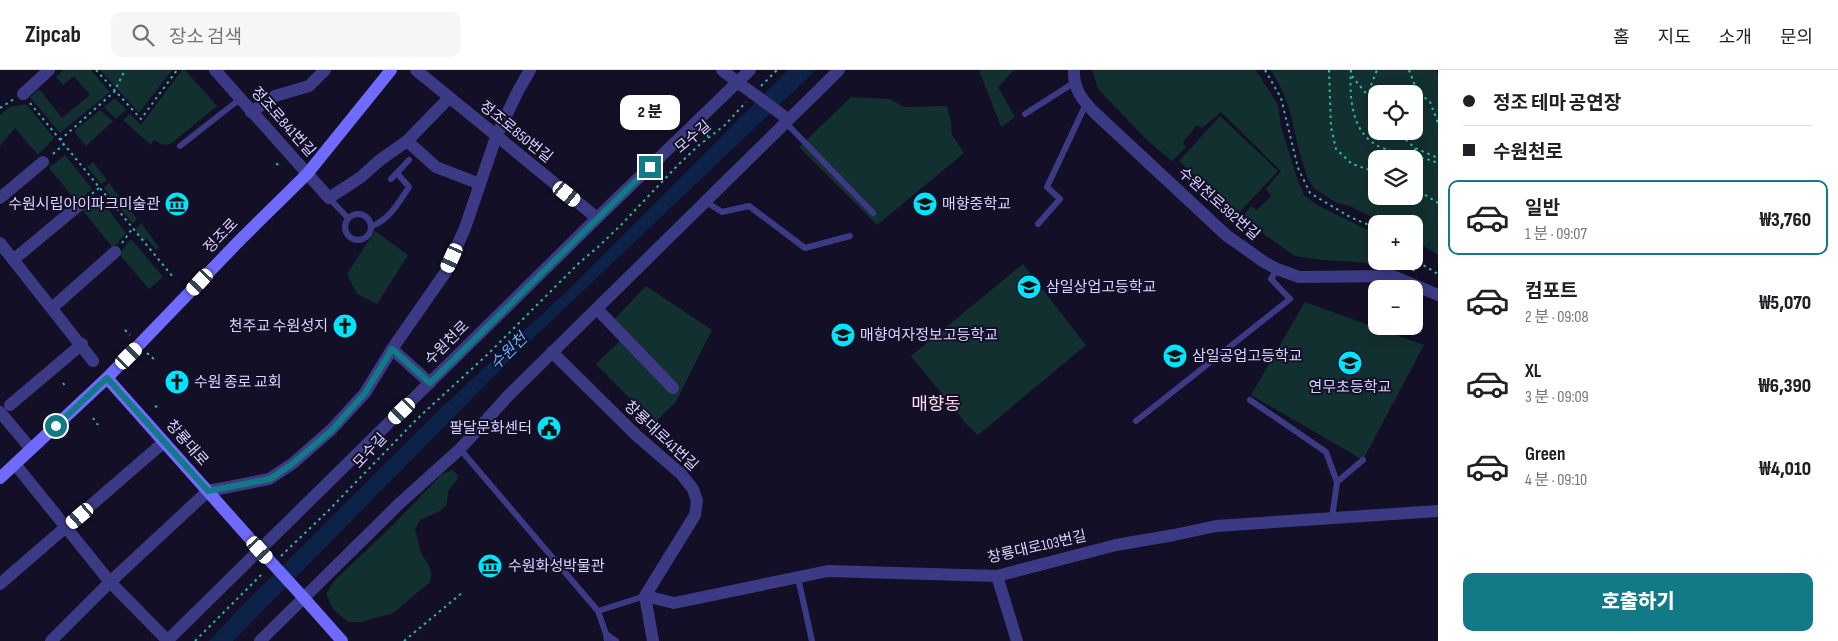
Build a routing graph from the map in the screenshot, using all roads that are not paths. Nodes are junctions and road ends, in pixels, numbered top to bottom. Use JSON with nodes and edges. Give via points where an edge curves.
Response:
{"nodes":[{"id":1,"x":49,"y":70,"type":"edge"},
{"id":2,"x":216,"y":70,"type":"edge"},
{"id":3,"x":325,"y":70,"type":"edge"},
{"id":4,"x":391,"y":70,"type":"edge"},
{"id":5,"x":416,"y":70,"type":"edge"},
{"id":6,"x":530,"y":70,"type":"edge"},
{"id":7,"x":722,"y":70,"type":"edge"},
{"id":8,"x":750,"y":70,"type":"edge"},
{"id":9,"x":839,"y":70,"type":"edge"},
{"id":10,"x":1074,"y":76,"type":"edge"},
{"id":11,"x":748,"y":90,"type":"junction"},
{"id":12,"x":23,"y":94,"type":"road end"},
{"id":13,"x":449,"y":98,"type":"junction"},
{"id":14,"x":240,"y":100,"type":"junction"},
{"id":15,"x":1086,"y":104,"type":"junction"},
{"id":16,"x":251,"y":112,"type":"junction"},
{"id":17,"x":1025,"y":114,"type":"dead end"},
{"id":18,"x":786,"y":120,"type":"junction"},
{"id":19,"x":496,"y":137,"type":"junction"},
{"id":20,"x":407,"y":141,"type":"junction"},
{"id":21,"x":180,"y":146,"type":"dead end"},
{"id":22,"x":409,"y":160,"type":"dead end"},
{"id":23,"x":43,"y":162,"type":"road end"},
{"id":24,"x":397,"y":173,"type":"junction"},
{"id":25,"x":307,"y":174,"type":"junction"},
{"id":26,"x":391,"y":179,"type":"dead end"},
{"id":27,"x":480,"y":184,"type":"junction"},
{"id":28,"x":0,"y":198,"type":"edge"},
{"id":29,"x":329,"y":198,"type":"junction"},
{"id":30,"x":706,"y":202,"type":"junction"},
{"id":31,"x":78,"y":206,"type":"road end"},
{"id":32,"x":873,"y":212,"type":"dead end"},
{"id":33,"x":348,"y":218,"type":"junction"},
{"id":34,"x":597,"y":218,"type":"junction"},
{"id":35,"x":1038,"y":224,"type":"dead end"},
{"id":36,"x":372,"y":226,"type":"junction"},
{"id":37,"x":850,"y":236,"type":"dead end"},
{"id":38,"x":0,"y":243,"type":"edge"},
{"id":39,"x":115,"y":252,"type":"road end"},
{"id":40,"x":14,"y":260,"type":"junction"},
{"id":41,"x":1277,"y":269,"type":"junction"},
{"id":42,"x":1438,"y":294,"type":"edge"},
{"id":43,"x":52,"y":308,"type":"junction"},
{"id":44,"x":597,"y":309,"type":"junction"},
{"id":45,"x":82,"y":344,"type":"junction"},
{"id":46,"x":392,"y":349,"type":"junction"},
{"id":47,"x":552,"y":352,"type":"junction"},
{"id":48,"x":93,"y":361,"type":"dead end"},
{"id":49,"x":107,"y":378,"type":"junction"},
{"id":50,"x":430,"y":383,"type":"junction"},
{"id":51,"x":673,"y":388,"type":"dead end"},
{"id":52,"x":1250,"y":400,"type":"dead end"},
{"id":53,"x":5,"y":408,"type":"edge"},
{"id":54,"x":1136,"y":421,"type":"dead end"},
{"id":55,"x":164,"y":442,"type":"junction"},
{"id":56,"x":31,"y":449,"type":"junction"},
{"id":57,"x":460,"y":449,"type":"junction"},
{"id":58,"x":1363,"y":460,"type":"dead end"},
{"id":59,"x":15,"y":464,"type":"junction"},
{"id":60,"x":0,"y":478,"type":"edge"},
{"id":61,"x":1337,"y":482,"type":"junction"},
{"id":62,"x":208,"y":491,"type":"junction"},
{"id":63,"x":1438,"y":510,"type":"edge"},
{"id":64,"x":1332,"y":518,"type":"junction"},
{"id":65,"x":66,"y":528,"type":"junction"},
{"id":66,"x":260,"y":550,"type":"junction"},
{"id":67,"x":996,"y":576,"type":"junction"},
{"id":68,"x":798,"y":578,"type":"junction"},
{"id":69,"x":110,"y":582,"type":"junction"},
{"id":70,"x":0,"y":584,"type":"edge"},
{"id":71,"x":645,"y":596,"type":"junction"},
{"id":72,"x":303,"y":597,"type":"junction"},
{"id":73,"x":598,"y":611,"type":"junction"},
{"id":74,"x":606,"y":637,"type":"edge"},
{"id":75,"x":52,"y":641,"type":"edge"},
{"id":76,"x":168,"y":641,"type":"edge"},
{"id":77,"x":260,"y":641,"type":"edge"},
{"id":78,"x":342,"y":641,"type":"edge"},
{"id":79,"x":616,"y":641,"type":"edge"},
{"id":80,"x":653,"y":641,"type":"edge"},
{"id":81,"x":812,"y":641,"type":"edge"},
{"id":82,"x":1017,"y":641,"type":"edge"}],
"edges":[{"from":1,"to":12,"type":"street"},
{"from":2,"to":14,"type":"street","name":"정조로841번길"},
{"from":3,"to":16,"type":"street","via":[[309,86],[275,96]]},
{"from":4,"to":25,"type":"street","name":"정조로"},
{"from":5,"to":13,"type":"street","name":"정조로850번길"},
{"from":6,"to":19,"type":"street"},
{"from":7,"to":11,"type":"street"},
{"from":8,"to":11,"type":"street","name":"수원천로"},
{"from":9,"to":18,"type":"street"},
{"from":10,"to":15,"type":"street","name":"수원천로392번길","via":[[1078,92]]},
{"from":10,"to":17,"type":"lane"},
{"from":11,"to":18,"type":"street","bridge":true},
{"from":11,"to":34,"type":"street","name":"수원천로"},
{"from":13,"to":19,"type":"street","name":"정조로850번길"},
{"from":13,"to":20,"type":"street"},
{"from":14,"to":16,"type":"street","name":"정조로841번길"},
{"from":14,"to":21,"type":"lane"},
{"from":15,"to":35,"type":"lane","via":[[1047,187],[1060,199]]},
{"from":15,"to":41,"type":"street","name":"수원천로392번길","via":[[1226,235]]},
{"from":16,"to":25,"type":"street","name":"정조로841번길"},
{"from":18,"to":30,"type":"street"},
{"from":18,"to":32,"type":"lane"},
{"from":19,"to":27,"type":"street"},
{"from":19,"to":34,"type":"street","name":"정조로850번길"},
{"from":20,"to":27,"type":"street","via":[[436,167]]},
{"from":20,"to":29,"type":"street"},
{"from":22,"to":24,"type":"lane"},
{"from":23,"to":28,"type":"street"},
{"from":24,"to":26,"type":"lane"},
{"from":24,"to":36,"type":"lane","via":[[409,187],[393,211]]},
{"from":25,"to":29,"type":"street","name":"정조로841번길"},
{"from":25,"to":49,"type":"street","name":"정조로"},
{"from":27,"to":46,"type":"street","via":[[445,273]]},
{"from":29,"to":33,"type":"lane"},
{"from":30,"to":37,"type":"lane","via":[[722,212],[749,206],[805,248]]},
{"from":30,"to":44,"type":"street"},
{"from":31,"to":40,"type":"street"},
{"from":33,"to":36,"type":"lane","via":[[360,214],[368,218]]},
{"from":33,"to":36,"type":"lane","via":[[345,231],[354,240],[367,238]]},
{"from":34,"to":50,"type":"street","name":"수원천로"},
{"from":38,"to":40,"type":"street"},
{"from":39,"to":43,"type":"street"},
{"from":40,"to":43,"type":"street"},
{"from":41,"to":42,"type":"street","name":"수원천로392번길","via":[[1299,277],[1393,276]]},
{"from":41,"to":54,"type":"lane","via":[[1271,279],[1290,300]]},
{"from":43,"to":45,"type":"street"},
{"from":44,"to":47,"type":"street"},
{"from":44,"to":51,"type":"street"},
{"from":45,"to":48,"type":"street"},
{"from":45,"to":53,"type":"street"},
{"from":46,"to":50,"type":"street"},
{"from":46,"to":62,"type":"street","via":[[365,393],[332,430],[292,464],[270,479]]},
{"from":47,"to":57,"type":"street"},
{"from":47,"to":71,"type":"street","name":"창룡대로41번길","via":[[636,435],[669,462],[693,489],[697,501],[695,515]]},
{"from":49,"to":55,"type":"street","name":"창룡대로"},
{"from":49,"to":56,"type":"street","name":"정조로"},
{"from":50,"to":66,"type":"street","name":"수원천로"},
{"from":52,"to":61,"type":"lane","via":[[1326,452]]},
{"from":53,"to":56,"type":"street"},
{"from":55,"to":62,"type":"street","name":"창룡대로"},
{"from":55,"to":65,"type":"street"},
{"from":56,"to":59,"type":"street","name":"정조로"},
{"from":57,"to":72,"type":"street"},
{"from":57,"to":73,"type":"lane"},
{"from":58,"to":61,"type":"lane"},
{"from":59,"to":60,"type":"street","name":"정조로"},
{"from":59,"to":65,"type":"street"},
{"from":61,"to":64,"type":"lane"},
{"from":62,"to":66,"type":"street","name":"창룡대로"},
{"from":62,"to":69,"type":"street"},
{"from":63,"to":64,"type":"street","name":"창룡대로103번길"},
{"from":64,"to":67,"type":"street","name":"창룡대로103번길","via":[[1216,526],[1116,545]]},
{"from":65,"to":69,"type":"street"},
{"from":65,"to":70,"type":"street"},
{"from":66,"to":72,"type":"street","name":"창룡대로","bridge":true},
{"from":66,"to":76,"type":"street","name":"수원천로"},
{"from":67,"to":68,"type":"street","name":"창룡대로103번길","via":[[828,571]]},
{"from":67,"to":82,"type":"street"},
{"from":68,"to":71,"type":"street","name":"창룡대로103번길","via":[[674,603]]},
{"from":68,"to":81,"type":"lane"},
{"from":69,"to":75,"type":"street"},
{"from":69,"to":76,"type":"street"},
{"from":71,"to":73,"type":"lane"},
{"from":71,"to":80,"type":"street"},
{"from":72,"to":77,"type":"street"},
{"from":72,"to":78,"type":"street","name":"창룡대로"},
{"from":73,"to":74,"type":"lane"},
{"from":74,"to":79,"type":"lane"}]}
